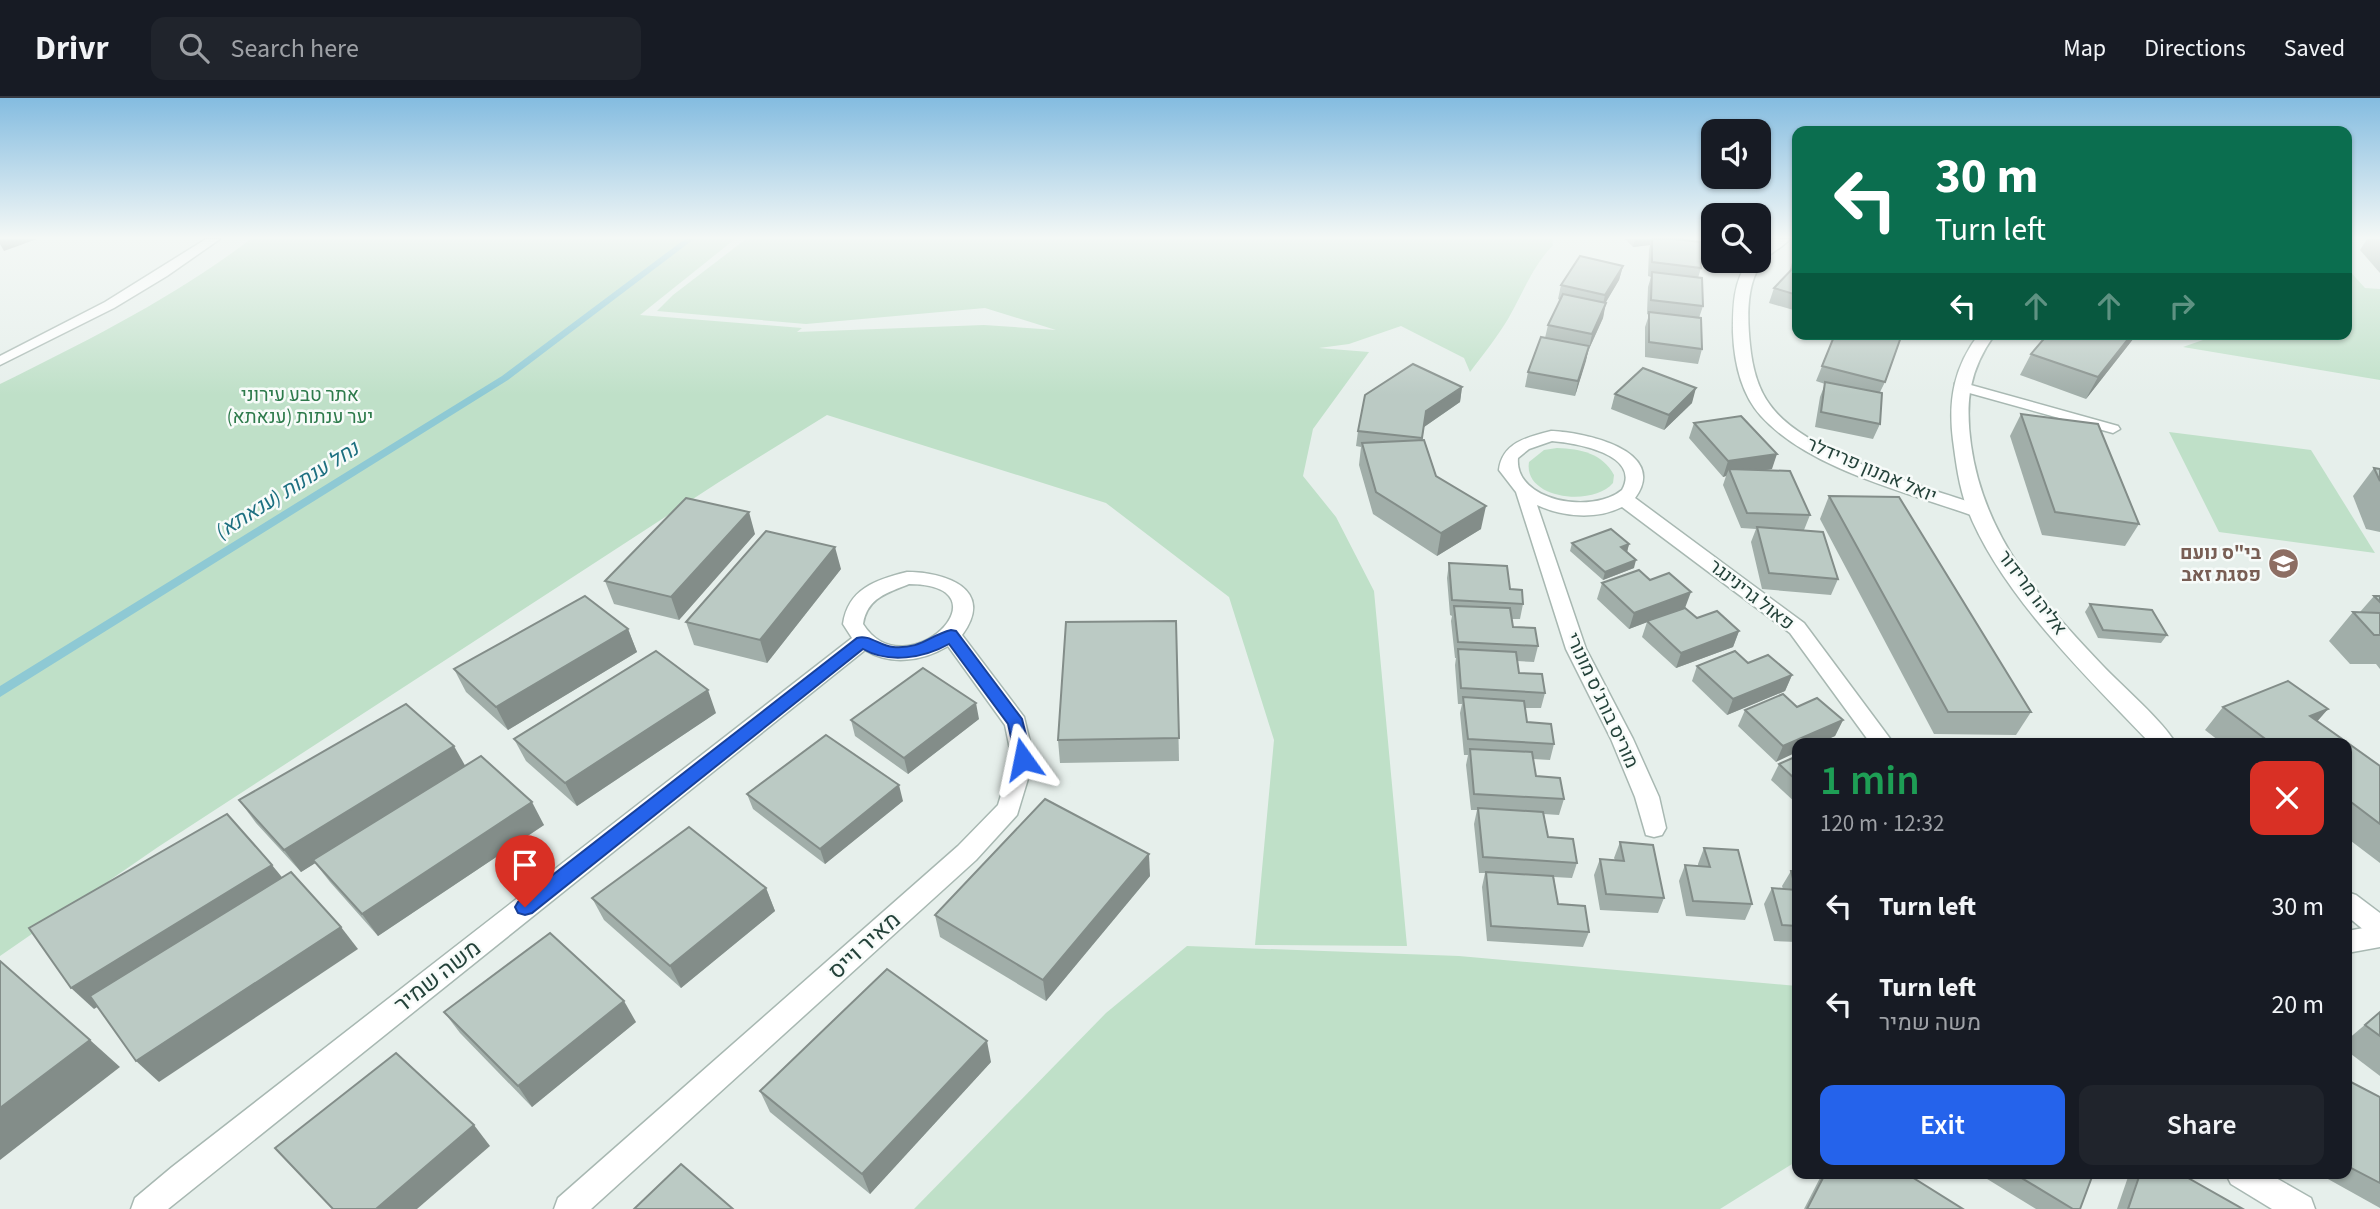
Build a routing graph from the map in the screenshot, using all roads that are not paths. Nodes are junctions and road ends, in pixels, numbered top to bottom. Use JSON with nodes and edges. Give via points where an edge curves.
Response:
{"nodes":[{"id":1,"x":136,"y":291,"type":"edge"},
{"id":2,"x":1742,"y":291,"type":"edge"},
{"id":3,"x":1982,"y":340,"type":"edge"},
{"id":4,"x":0,"y":361,"type":"edge"},
{"id":5,"x":1960,"y":386,"type":"junction"},
{"id":6,"x":2113,"y":429,"type":"dead end"},
{"id":7,"x":1524,"y":493,"type":"junction"},
{"id":8,"x":1625,"y":500,"type":"junction"},
{"id":9,"x":1978,"y":511,"type":"junction"},
{"id":10,"x":951,"y":635,"type":"junction"},
{"id":11,"x":862,"y":641,"type":"junction"},
{"id":12,"x":1879,"y":738,"type":"edge"},
{"id":13,"x":2159,"y":738,"type":"edge"},
{"id":14,"x":1654,"y":828,"type":"dead end"},
{"id":15,"x":2352,"y":906,"type":"edge"},
{"id":16,"x":2380,"y":928,"type":"edge"},
{"id":17,"x":2380,"y":936,"type":"edge"},
{"id":18,"x":2352,"y":941,"type":"edge"},
{"id":19,"x":2249,"y":1179,"type":"edge"},
{"id":20,"x":146,"y":1209,"type":"edge"},
{"id":21,"x":569,"y":1209,"type":"edge"},
{"id":22,"x":2300,"y":1209,"type":"edge"}],
"edges":[{"from":1,"to":4,"type":"lane"},
{"from":2,"to":9,"type":"street","name":"יואל אמנון פרידלר","via":[[1741,346],[1757,399],[1767,414],[1814,448]]},
{"from":3,"to":5,"type":"street","name":"אליהו מרידור","via":[[1971,354]]},
{"from":5,"to":6,"type":"lane"},
{"from":5,"to":9,"type":"street","name":"אליהו מרידור","via":[[1964,460]]},
{"from":7,"to":8,"type":"street","via":[[1553,506],[1589,511]]},
{"from":7,"to":8,"type":"street","via":[[1507,467],[1517,447],[1551,436],[1574,437],[1595,442],[1628,462],[1635,476],[1634,489]]},
{"from":7,"to":14,"type":"street","name":"מוריס בורג'ס מונורי","via":[[1576,649],[1622,739],[1647,797]]},
{"from":8,"to":12,"type":"street","name":"פאול גרינינגר","via":[[1797,628]]},
{"from":9,"to":13,"type":"street","name":"אליהו מרידור","via":[[2015,575],[2085,660]]},
{"from":10,"to":11,"type":"street","via":[[912,652],[892,652]]},
{"from":10,"to":11,"type":"street","via":[[965,610],[961,597],[942,582],[907,578],[884,584],[857,604],[852,618]]},
{"from":10,"to":21,"type":"street","name":"מאיר וייס","via":[[1016,723],[1023,759],[1009,809],[967,853]]},
{"from":11,"to":20,"type":"street","name":"משה שמיר"},
{"from":15,"to":16,"type":"street"},
{"from":17,"to":18,"type":"street"},
{"from":19,"to":22,"type":"street"}]}
